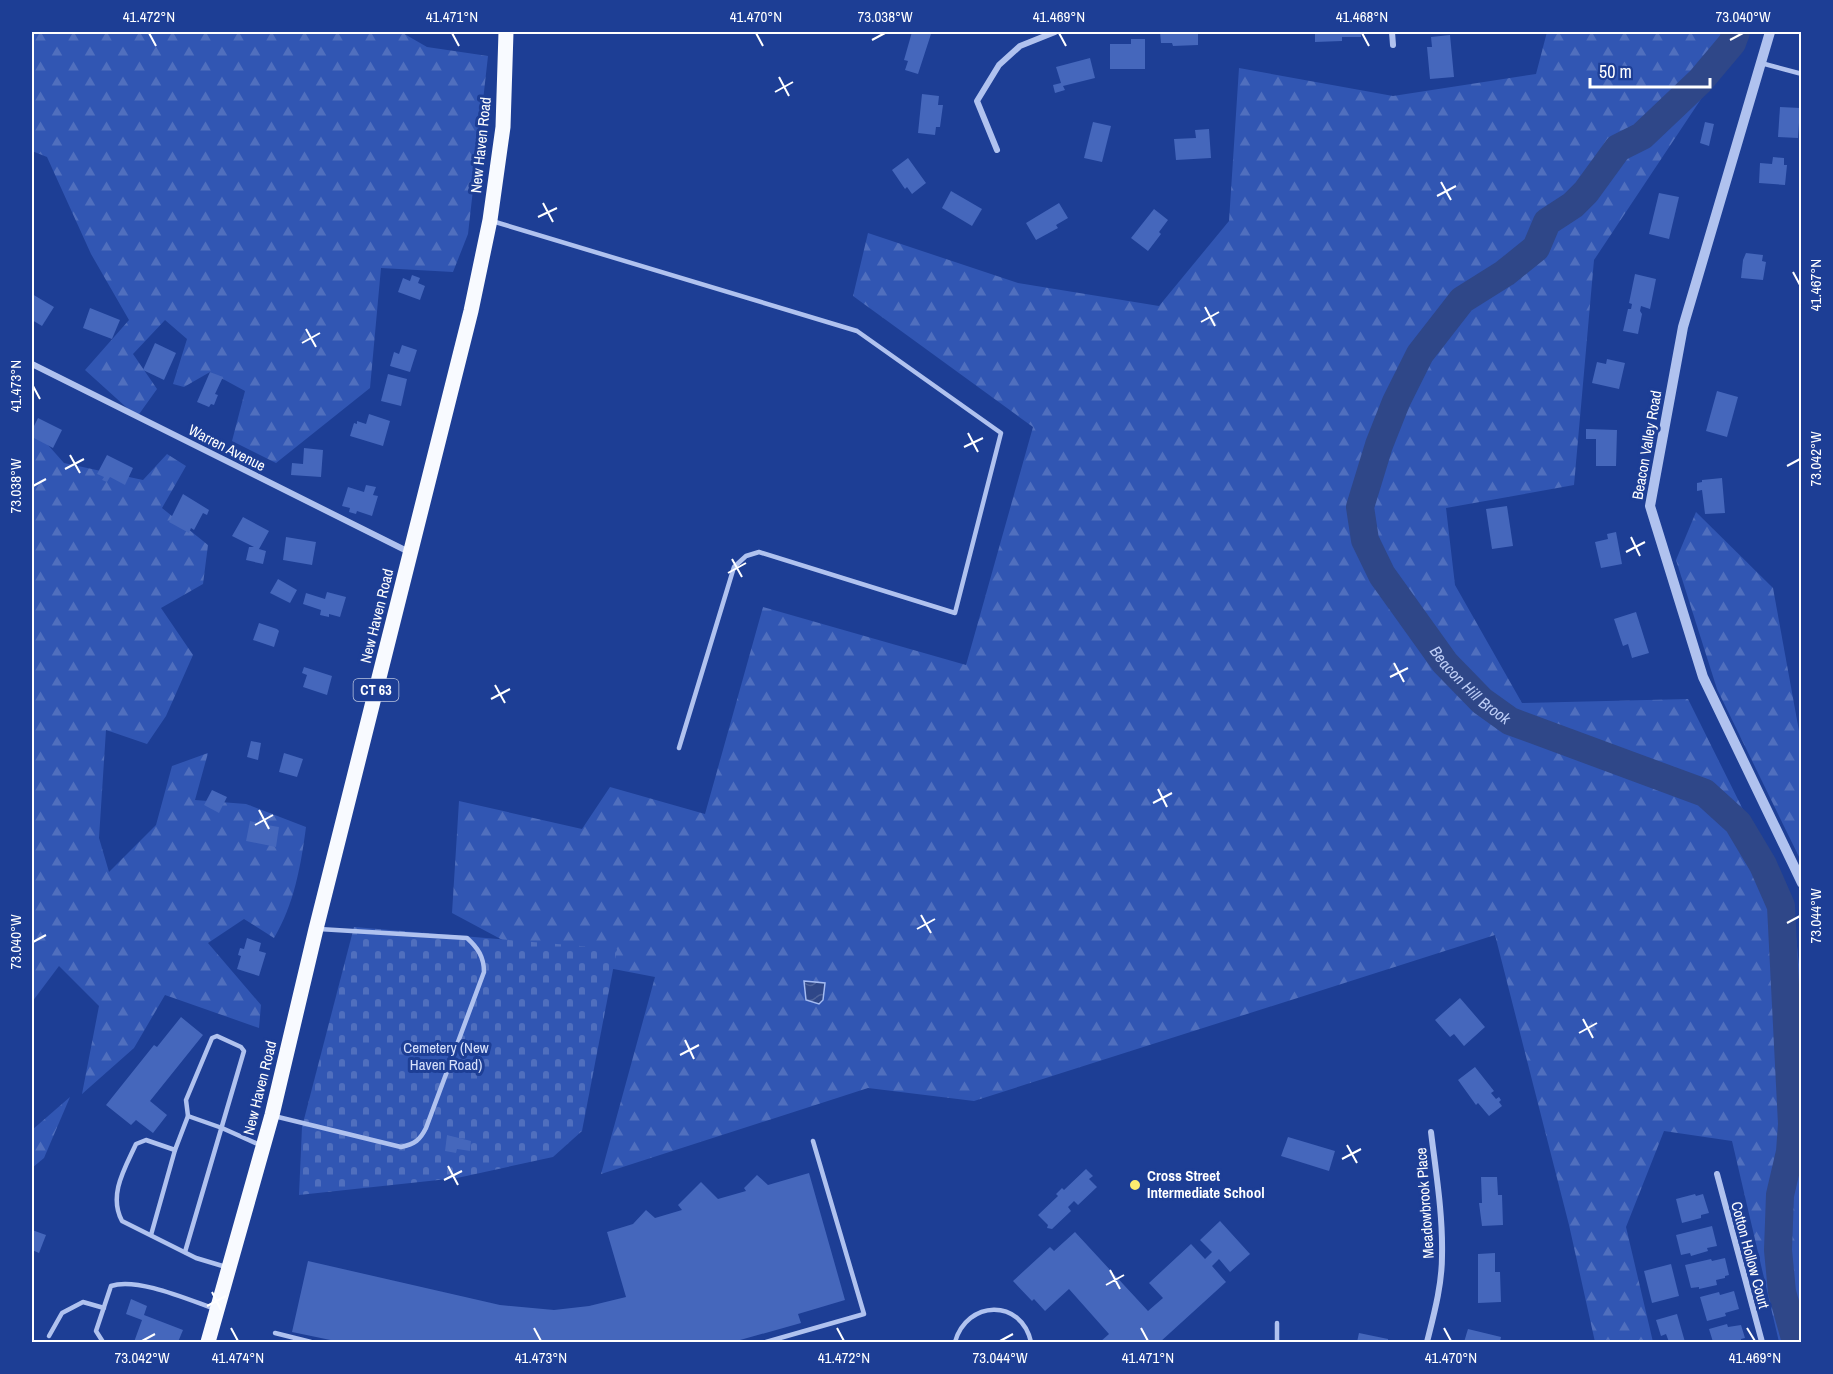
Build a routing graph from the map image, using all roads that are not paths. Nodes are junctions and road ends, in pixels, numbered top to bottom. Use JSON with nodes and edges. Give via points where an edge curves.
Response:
{"nodes":[{"id":1,"x":506,"y":32,"type":"edge"},
{"id":2,"x":1055,"y":32,"type":"edge"},
{"id":3,"x":1392,"y":32,"type":"edge"},
{"id":4,"x":1770,"y":32,"type":"edge"},
{"id":5,"x":1394,"y":45,"type":"dead end"},
{"id":6,"x":1761,"y":63,"type":"junction"},
{"id":7,"x":1802,"y":74,"type":"edge"},
{"id":8,"x":997,"y":150,"type":"dead end"},
{"id":9,"x":490,"y":220,"type":"junction"},
{"id":10,"x":32,"y":364,"type":"edge"},
{"id":11,"x":411,"y":553,"type":"junction"},
{"id":12,"x":679,"y":748,"type":"dead end"},
{"id":13,"x":1802,"y":883,"type":"edge"},
{"id":14,"x":316,"y":929,"type":"junction"},
{"id":15,"x":272,"y":1115,"type":"junction"},
{"id":16,"x":188,"y":1116,"type":"junction"},
{"id":17,"x":222,"y":1128,"type":"junction"},
{"id":18,"x":1431,"y":1132,"type":"dead end"},
{"id":19,"x":813,"y":1141,"type":"dead end"},
{"id":20,"x":263,"y":1147,"type":"junction"},
{"id":21,"x":175,"y":1150,"type":"junction"},
{"id":22,"x":1717,"y":1174,"type":"dead end"},
{"id":23,"x":151,"y":1235,"type":"junction"},
{"id":24,"x":185,"y":1252,"type":"junction"},
{"id":25,"x":229,"y":1268,"type":"junction"},
{"id":26,"x":104,"y":1308,"type":"junction"},
{"id":27,"x":217,"y":1310,"type":"junction"},
{"id":28,"x":1277,"y":1323,"type":"dead end"},
{"id":29,"x":275,"y":1333,"type":"dead end"},
{"id":30,"x":49,"y":1336,"type":"dead end"},
{"id":31,"x":103,"y":1342,"type":"edge"},
{"id":32,"x":208,"y":1342,"type":"edge"},
{"id":33,"x":311,"y":1342,"type":"edge"},
{"id":34,"x":766,"y":1342,"type":"edge"},
{"id":35,"x":955,"y":1342,"type":"edge"},
{"id":36,"x":1031,"y":1342,"type":"edge"},
{"id":37,"x":1277,"y":1342,"type":"edge"},
{"id":38,"x":1427,"y":1342,"type":"edge"},
{"id":39,"x":1762,"y":1342,"type":"edge"}],
"edges":[{"from":1,"to":9,"type":"main road","name":"New Haven Road","number":"CT 63","via":[[503,127]]},
{"from":2,"to":8,"type":"street","via":[[1020,46],[999,65],[977,101]]},
{"from":3,"to":5,"type":"street"},
{"from":4,"to":6,"type":"street","name":"Beacon Valley Road"},
{"from":6,"to":7,"type":"lane"},
{"from":6,"to":13,"type":"street","name":"Beacon Valley Road","via":[[1683,327],[1650,506],[1703,677]]},
{"from":9,"to":11,"type":"main road","name":"New Haven Road","number":"CT 63"},
{"from":9,"to":12,"type":"lane","via":[[858,331],[1001,433],[955,613],[759,552],[746,556],[734,567]]},
{"from":10,"to":11,"type":"street","name":"Warren Avenue"},
{"from":11,"to":14,"type":"main road","name":"New Haven Road","number":"CT 63"},
{"from":14,"to":15,"type":"main road","name":"New Haven Road","number":"CT 63"},
{"from":14,"to":15,"type":"lane","via":[[467,938],[476,945],[484,972],[426,1128],[415,1144],[401,1147]]},
{"from":15,"to":20,"type":"main road","name":"New Haven Road","number":"CT 63"},
{"from":16,"to":17,"type":"lane"},
{"from":16,"to":17,"type":"lane","via":[[186,1100],[212,1038],[217,1036],[244,1051]]},
{"from":16,"to":21,"type":"lane"},
{"from":17,"to":20,"type":"lane"},
{"from":17,"to":24,"type":"lane"},
{"from":18,"to":38,"type":"street","name":"Meadowbrook Place","via":[[1442,1257],[1439,1293]]},
{"from":19,"to":34,"type":"lane","via":[[864,1314]]},
{"from":20,"to":25,"type":"main road","name":"New Haven Road","number":"CT 63"},
{"from":21,"to":23,"type":"lane"},
{"from":21,"to":23,"type":"lane","via":[[146,1140],[136,1144],[118,1184],[117,1211],[122,1221]]},
{"from":22,"to":39,"type":"street","name":"Cotton Hollow Court"},
{"from":23,"to":24,"type":"lane"},
{"from":24,"to":25,"type":"lane"},
{"from":25,"to":27,"type":"main road","name":"New Haven Road","number":"CT 63"},
{"from":26,"to":27,"type":"lane","via":[[111,1286],[118,1284],[147,1287]]},
{"from":26,"to":30,"type":"lane","via":[[83,1302],[62,1313]]},
{"from":26,"to":31,"type":"lane","via":[[96,1331]]},
{"from":27,"to":32,"type":"main road","name":"New Haven Road","number":"CT 63"},
{"from":28,"to":37,"type":"lane"},
{"from":29,"to":33,"type":"lane"},
{"from":35,"to":36,"type":"lane","via":[[965,1322],[988,1310],[1013,1315],[1023,1323]]}]}
